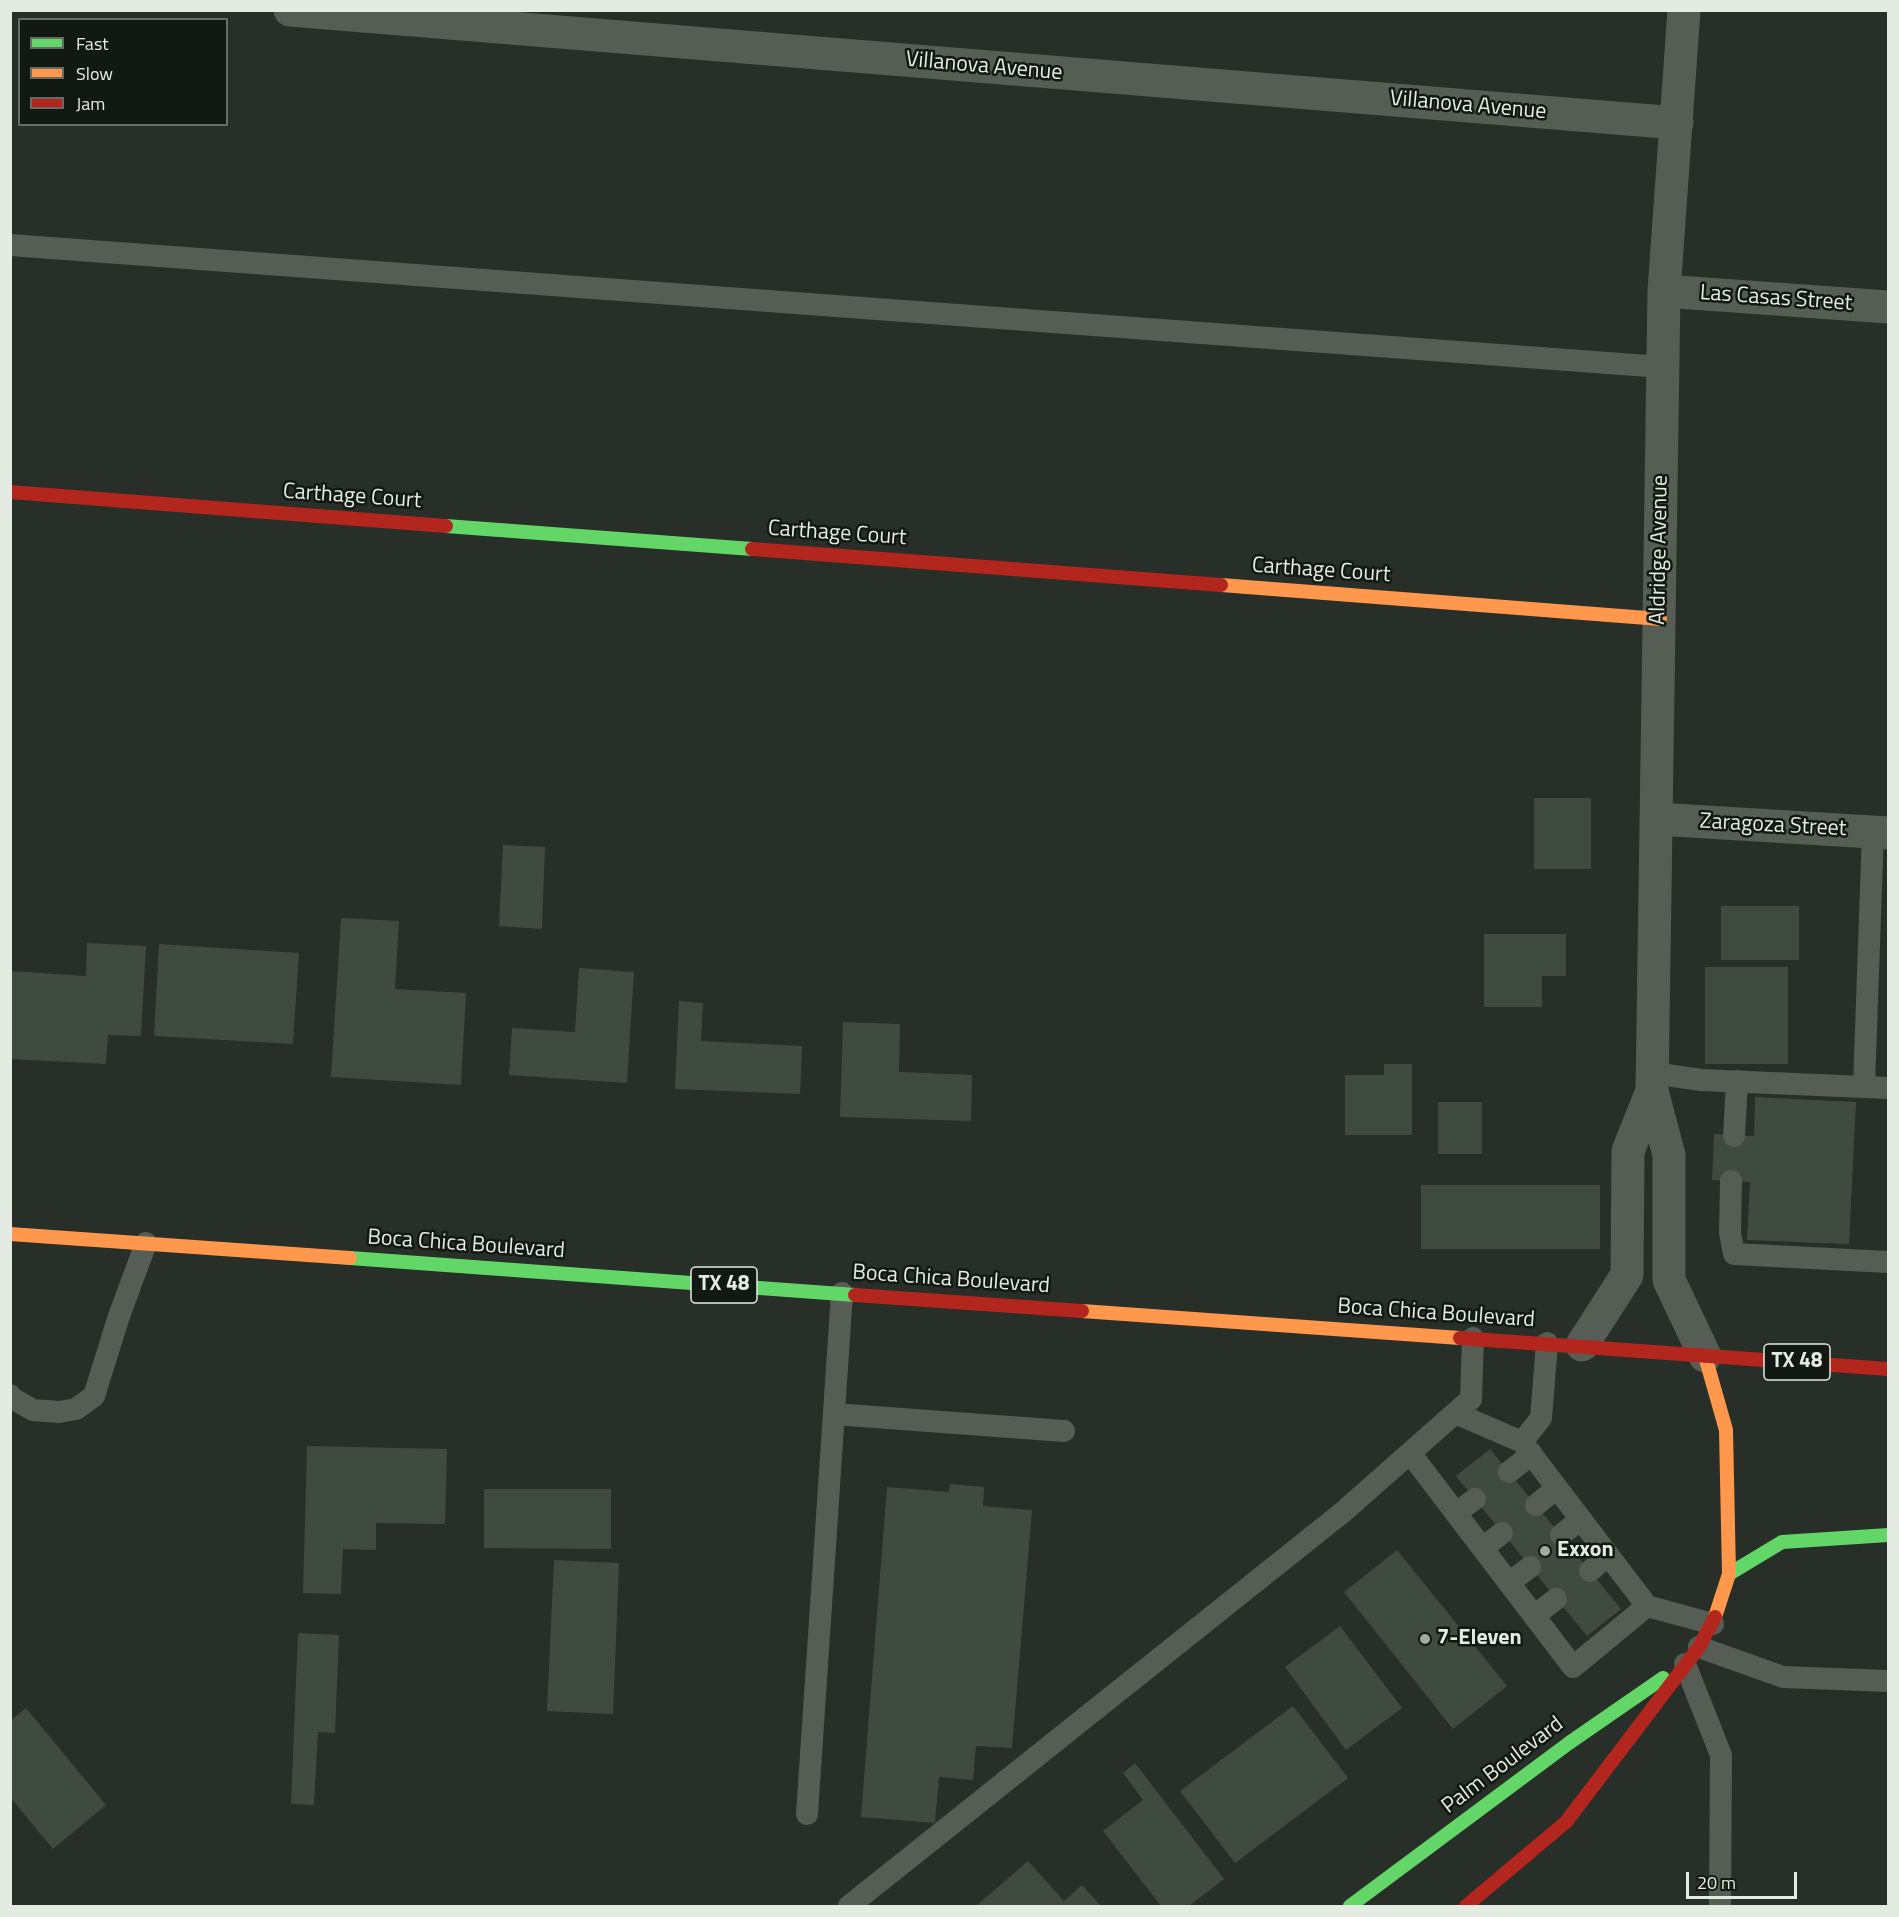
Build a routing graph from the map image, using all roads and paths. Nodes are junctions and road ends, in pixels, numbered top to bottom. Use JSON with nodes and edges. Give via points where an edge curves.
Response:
{"nodes":[{"id":1,"x":290,"y":10,"type":"edge"},
{"id":2,"x":1684,"y":10,"type":"edge"},
{"id":3,"x":1677,"y":123,"type":"junction"},
{"id":4,"x":10,"y":245,"type":"edge"},
{"id":5,"x":1664,"y":291,"type":"junction"},
{"id":6,"x":1888,"y":307,"type":"edge"},
{"id":7,"x":1662,"y":367,"type":"junction"},
{"id":8,"x":10,"y":492,"type":"edge"},
{"id":9,"x":1660,"y":619,"type":"junction"},
{"id":10,"x":1657,"y":819,"type":"junction"},
{"id":11,"x":1881,"y":832,"type":"edge"},
{"id":12,"x":1737,"y":1081,"type":"junction"},
{"id":13,"x":1653,"y":1082,"type":"junction"},
{"id":14,"x":1864,"y":1086,"type":"junction"},
{"id":15,"x":1888,"y":1088,"type":"edge"},
{"id":16,"x":1734,"y":1136,"type":"dead end"},
{"id":17,"x":1731,"y":1181,"type":"dead end"},
{"id":18,"x":10,"y":1234,"type":"edge"},
{"id":19,"x":146,"y":1243,"type":"junction"},
{"id":20,"x":1888,"y":1262,"type":"edge"},
{"id":21,"x":842,"y":1293,"type":"junction"},
{"id":22,"x":1473,"y":1338,"type":"junction"},
{"id":23,"x":1547,"y":1343,"type":"junction"},
{"id":24,"x":1582,"y":1345,"type":"junction"},
{"id":25,"x":1705,"y":1356,"type":"junction"},
{"id":26,"x":1888,"y":1369,"type":"edge"},
{"id":27,"x":10,"y":1395,"type":"edge"},
{"id":28,"x":1455,"y":1413,"type":"junction"},
{"id":29,"x":834,"y":1414,"type":"junction"},
{"id":30,"x":1064,"y":1431,"type":"dead end"},
{"id":31,"x":1527,"y":1448,"type":"junction"},
{"id":32,"x":1410,"y":1453,"type":"junction"},
{"id":33,"x":1509,"y":1472,"type":"dead end"},
{"id":34,"x":1557,"y":1488,"type":"junction"},
{"id":35,"x":1475,"y":1499,"type":"dead end"},
{"id":36,"x":1536,"y":1505,"type":"dead end"},
{"id":37,"x":1456,"y":1513,"type":"junction"},
{"id":38,"x":1581,"y":1519,"type":"junction"},
{"id":39,"x":1502,"y":1533,"type":"dead end"},
{"id":40,"x":1561,"y":1535,"type":"dead end"},
{"id":41,"x":1888,"y":1535,"type":"edge"},
{"id":42,"x":1483,"y":1548,"type":"junction"},
{"id":43,"x":1608,"y":1555,"type":"junction"},
{"id":44,"x":1530,"y":1567,"type":"dead end"},
{"id":45,"x":1590,"y":1571,"type":"dead end"},
{"id":46,"x":1729,"y":1574,"type":"junction"},
{"id":47,"x":1509,"y":1583,"type":"junction"},
{"id":48,"x":1556,"y":1599,"type":"dead end"},
{"id":49,"x":1647,"y":1606,"type":"junction"},
{"id":50,"x":1534,"y":1616,"type":"junction"},
{"id":51,"x":1713,"y":1624,"type":"junction"},
{"id":52,"x":1692,"y":1655,"type":"junction"},
{"id":53,"x":1888,"y":1681,"type":"edge"},
{"id":54,"x":807,"y":1814,"type":"dead end"},
{"id":55,"x":849,"y":1906,"type":"edge"},
{"id":56,"x":1350,"y":1906,"type":"edge"},
{"id":57,"x":1466,"y":1906,"type":"edge"},
{"id":58,"x":1720,"y":1906,"type":"edge"}],
"edges":[{"from":1,"to":3,"type":"street","name":"Villanova Avenue"},
{"from":2,"to":3,"type":"street","name":"Aldridge Avenue"},
{"from":3,"to":5,"type":"street","name":"Aldridge Avenue"},
{"from":4,"to":7,"type":"lane"},
{"from":5,"to":6,"type":"street","name":"Las Casas Street"},
{"from":5,"to":7,"type":"street","name":"Aldridge Avenue"},
{"from":7,"to":9,"type":"street","name":"Aldridge Avenue"},
{"from":8,"to":9,"type":"main road","name":"Carthage Court"},
{"from":9,"to":10,"type":"street","name":"Aldridge Avenue"},
{"from":10,"to":11,"type":"street","name":"Zaragoza Street"},
{"from":10,"to":13,"type":"street","name":"Aldridge Avenue"},
{"from":11,"to":14,"type":"lane"},
{"from":12,"to":13,"type":"lane"},
{"from":12,"to":14,"type":"lane"},
{"from":12,"to":16,"type":"lane"},
{"from":13,"to":24,"type":"street","name":"Aldridge Avenue","via":[[1628,1151],[1627,1275]]},
{"from":13,"to":25,"type":"street","name":"Aldridge Avenue","via":[[1668,1155],[1668,1280]]},
{"from":14,"to":15,"type":"lane"},
{"from":17,"to":20,"type":"lane","via":[[1730,1233],[1734,1254]]},
{"from":18,"to":19,"type":"main road","name":"Boca Chica Boulevard","number":"TX 48"},
{"from":19,"to":21,"type":"main road","name":"Boca Chica Boulevard","number":"TX 48"},
{"from":19,"to":27,"type":"lane","via":[[94,1396],[76,1409],[59,1412],[33,1410]]},
{"from":21,"to":22,"type":"main road","name":"Boca Chica Boulevard","number":"TX 48"},
{"from":21,"to":29,"type":"lane"},
{"from":22,"to":23,"type":"main road","name":"Boca Chica Boulevard","number":"TX 48"},
{"from":22,"to":28,"type":"lane","via":[[1472,1399]]},
{"from":23,"to":24,"type":"main road","name":"Boca Chica Boulevard","number":"TX 48"},
{"from":23,"to":31,"type":"lane","via":[[1541,1418]]},
{"from":24,"to":25,"type":"main road","name":"Boca Chica Boulevard","number":"TX 48"},
{"from":25,"to":26,"type":"main road","name":"Boca Chica Boulevard","number":"TX 48"},
{"from":25,"to":46,"type":"main road","name":"Palm Boulevard","via":[[1726,1430]]},
{"from":28,"to":31,"type":"lane"},
{"from":28,"to":32,"type":"lane"},
{"from":29,"to":30,"type":"lane"},
{"from":29,"to":54,"type":"lane"},
{"from":31,"to":33,"type":"lane"},
{"from":31,"to":34,"type":"lane"},
{"from":32,"to":37,"type":"lane"},
{"from":32,"to":55,"type":"lane","via":[[1343,1512]]},
{"from":34,"to":36,"type":"lane"},
{"from":34,"to":38,"type":"lane"},
{"from":35,"to":37,"type":"lane"},
{"from":37,"to":42,"type":"lane"},
{"from":38,"to":40,"type":"lane"},
{"from":38,"to":43,"type":"lane"},
{"from":39,"to":42,"type":"lane"},
{"from":41,"to":46,"type":"main road","via":[[1782,1542]]},
{"from":42,"to":47,"type":"lane"},
{"from":43,"to":45,"type":"lane"},
{"from":43,"to":49,"type":"lane"},
{"from":44,"to":47,"type":"lane"},
{"from":46,"to":51,"type":"main road","name":"Palm Boulevard"},
{"from":47,"to":50,"type":"lane"},
{"from":48,"to":50,"type":"lane"},
{"from":49,"to":50,"type":"lane","via":[[1573,1667]]},
{"from":49,"to":51,"type":"lane"},
{"from":51,"to":52,"type":"main road","name":"Palm Boulevard"},
{"from":52,"to":53,"type":"lane","via":[[1783,1677]]},
{"from":52,"to":56,"type":"main road","name":"Palm Boulevard"},
{"from":52,"to":57,"type":"main road","name":"Palm Boulevard","via":[[1566,1822]]},
{"from":52,"to":58,"type":"lane","via":[[1721,1755]]}]}
